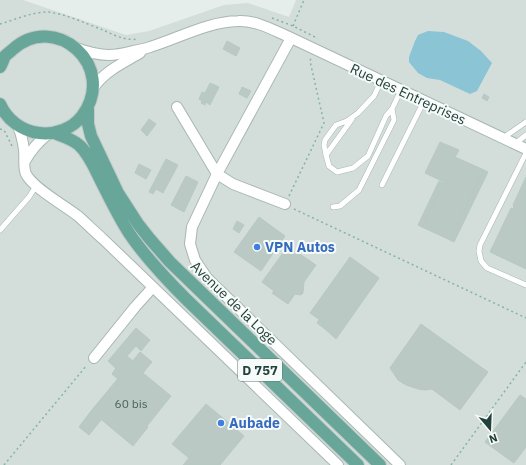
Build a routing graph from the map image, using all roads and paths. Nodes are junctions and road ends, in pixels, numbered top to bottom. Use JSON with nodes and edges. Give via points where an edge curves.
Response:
{"nodes":[{"id":1,"x":304,"y":0,"type":"edge"},
{"id":2,"x":268,"y":16,"type":"dead end"},
{"id":3,"x":0,"y":24,"type":"edge"},
{"id":4,"x":292,"y":26,"type":"junction"},
{"id":5,"x":291,"y":38,"type":"junction"},
{"id":6,"x":143,"y":39,"type":"dead end"},
{"id":7,"x":318,"y":42,"type":"dead end"},
{"id":8,"x":17,"y":45,"type":"junction"},
{"id":9,"x":0,"y":48,"type":"edge"},
{"id":10,"x":76,"y":48,"type":"junction"},
{"id":11,"x":149,"y":48,"type":"junction"},
{"id":12,"x":312,"y":56,"type":"dead end"},
{"id":13,"x":0,"y":67,"type":"edge"},
{"id":14,"x":381,"y":81,"type":"junction"},
{"id":15,"x":94,"y":87,"type":"junction"},
{"id":16,"x":401,"y":90,"type":"junction"},
{"id":17,"x":424,"y":101,"type":"junction"},
{"id":18,"x":0,"y":104,"type":"edge"},
{"id":19,"x":177,"y":107,"type":"dead end"},
{"id":20,"x":88,"y":109,"type":"junction"},
{"id":21,"x":392,"y":109,"type":"junction"},
{"id":22,"x":354,"y":116,"type":"junction"},
{"id":23,"x":9,"y":122,"type":"edge"},
{"id":24,"x":526,"y":122,"type":"edge"},
{"id":25,"x":0,"y":129,"type":"edge"},
{"id":26,"x":51,"y":134,"type":"junction"},
{"id":27,"x":526,"y":134,"type":"edge"},
{"id":28,"x":503,"y":138,"type":"junction"},
{"id":29,"x":515,"y":144,"type":"junction"},
{"id":30,"x":526,"y":149,"type":"edge"},
{"id":31,"x":16,"y":153,"type":"dead end"},
{"id":32,"x":526,"y":153,"type":"edge"},
{"id":33,"x":326,"y":155,"type":"junction"},
{"id":34,"x":25,"y":161,"type":"junction"},
{"id":35,"x":217,"y":174,"type":"junction"},
{"id":36,"x":382,"y":185,"type":"dead end"},
{"id":37,"x":36,"y":186,"type":"junction"},
{"id":38,"x":285,"y":204,"type":"junction"},
{"id":39,"x":333,"y":207,"type":"dead end"},
{"id":40,"x":0,"y":230,"type":"edge"},
{"id":41,"x":526,"y":285,"type":"edge"},
{"id":42,"x":153,"y":287,"type":"junction"},
{"id":43,"x":526,"y":318,"type":"edge"},
{"id":44,"x":94,"y":358,"type":"joint"},
{"id":45,"x":526,"y":362,"type":"edge"},
{"id":46,"x":4,"y":465,"type":"edge"},
{"id":47,"x":338,"y":465,"type":"edge"},
{"id":48,"x":358,"y":465,"type":"edge"},
{"id":49,"x":380,"y":465,"type":"edge"},
{"id":50,"x":400,"y":465,"type":"edge"},
{"id":51,"x":451,"y":465,"type":"edge"}],
"edges":[{"from":1,"to":4,"type":"path"},
{"from":2,"to":4,"type":"path"},
{"from":3,"to":6,"type":"path","via":[[48,12],[84,22],[122,38]]},
{"from":4,"to":7,"type":"path","via":[[317,38]]},
{"from":5,"to":11,"type":"street","name":"Rue des Entreprises","via":[[266,27],[239,21],[207,26]]},
{"from":5,"to":14,"type":"street","name":"Rue des Entreprises"},
{"from":5,"to":35,"type":"street"},
{"from":8,"to":9,"type":"main road"},
{"from":8,"to":10,"type":"main road","via":[[29,39],[54,37]]},
{"from":8,"to":13,"type":"main road","via":[[5,57]]},
{"from":10,"to":11,"type":"street","via":[[109,55]]},
{"from":10,"to":15,"type":"main road","via":[[89,66]]},
{"from":11,"to":15,"type":"street","via":[[106,73]]},
{"from":12,"to":38,"type":"path","via":[[310,61],[324,123]]},
{"from":14,"to":16,"type":"street","name":"Rue des Entreprises"},
{"from":14,"to":22,"type":"lane","via":[[374,96]]},
{"from":15,"to":20,"type":"main road"},
{"from":16,"to":17,"type":"street","name":"Rue des Entreprises"},
{"from":16,"to":21,"type":"lane"},
{"from":17,"to":28,"type":"street","name":"Rue des Entreprises"},
{"from":17,"to":36,"type":"lane"},
{"from":18,"to":23,"type":"main road"},
{"from":19,"to":35,"type":"street"},
{"from":20,"to":26,"type":"main road","via":[[68,128]]},
{"from":20,"to":49,"type":"main road","name":"Avenue de la Loge","number":"D 757","via":[[91,136],[118,193],[149,238],[170,262]]},
{"from":21,"to":33,"type":"lane","via":[[386,116],[368,156],[353,168],[337,172],[329,166]]},
{"from":21,"to":39,"type":"lane","via":[[394,120],[359,190],[340,206]]},
{"from":22,"to":33,"type":"lane"},
{"from":22,"to":33,"type":"lane","via":[[336,126],[325,140]]},
{"from":23,"to":26,"type":"main road","via":[[32,132]]},
{"from":23,"to":34,"type":"street","via":[[22,138]]},
{"from":24,"to":28,"type":"lane"},
{"from":25,"to":31,"type":"path","via":[[4,130]]},
{"from":26,"to":34,"type":"street","via":[[39,141]]},
{"from":26,"to":48,"type":"main road","number":"D 757","via":[[75,142],[84,150],[123,223],[161,273]]},
{"from":27,"to":29,"type":"lane"},
{"from":28,"to":29,"type":"street","name":"Rue des Entreprises"},
{"from":29,"to":30,"type":"street","name":"Rue des Entreprises"},
{"from":32,"to":41,"type":"lane","via":[[479,251],[481,261],[487,268]]},
{"from":34,"to":37,"type":"street","via":[[24,168],[28,178]]},
{"from":35,"to":38,"type":"street","via":[[233,184]]},
{"from":35,"to":50,"type":"street","via":[[192,227],[190,244],[195,260],[212,284]]},
{"from":37,"to":40,"type":"lane"},
{"from":37,"to":42,"type":"street","via":[[78,216]]},
{"from":38,"to":43,"type":"path"},
{"from":42,"to":44,"type":"street"},
{"from":42,"to":47,"type":"street"},
{"from":44,"to":46,"type":"path"},
{"from":45,"to":51,"type":"path"}]}
